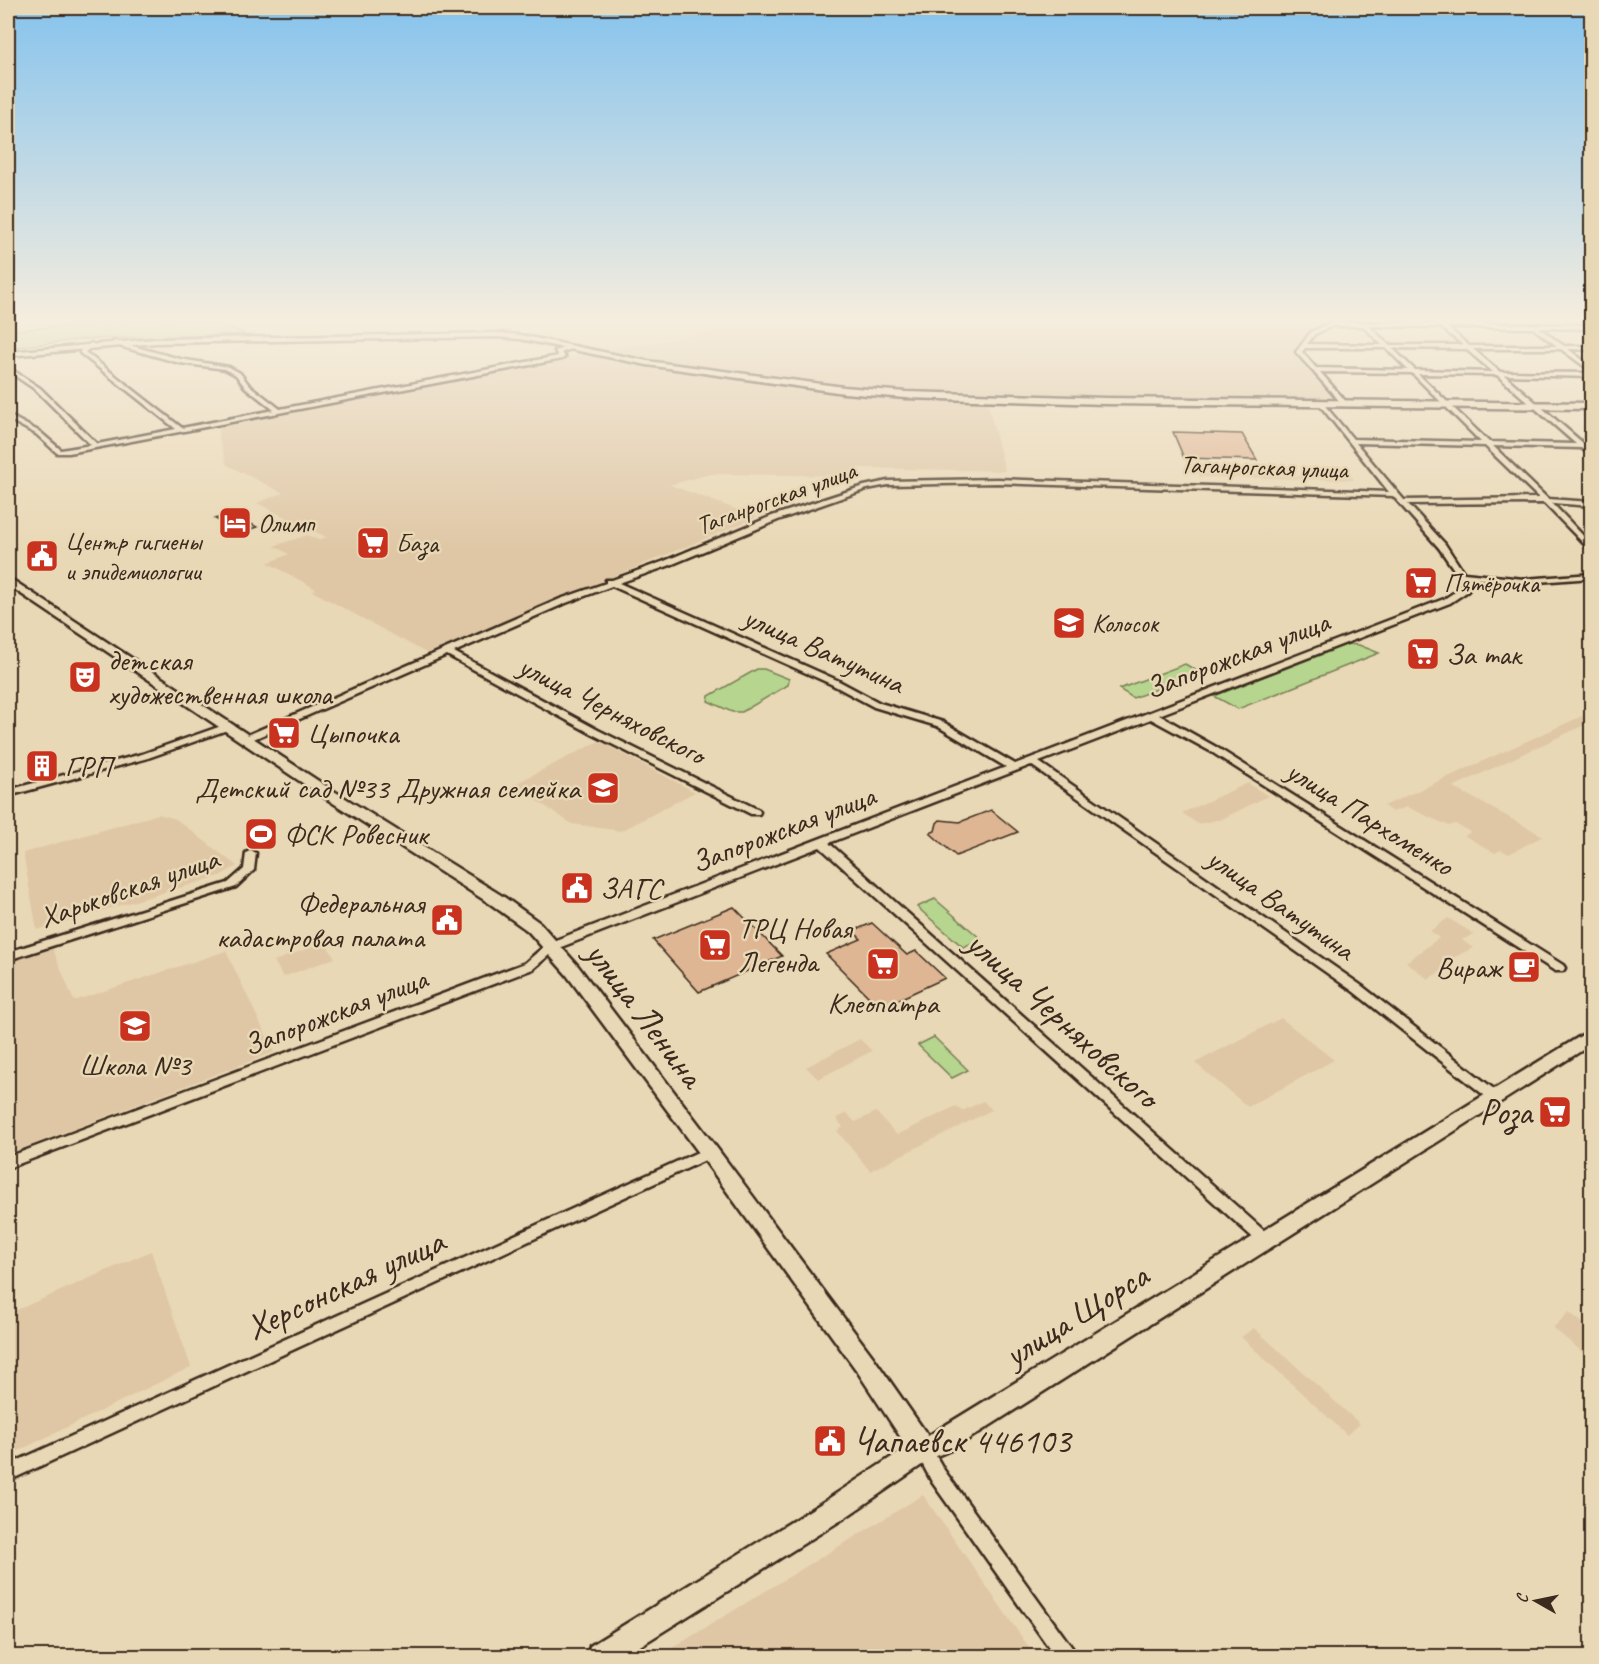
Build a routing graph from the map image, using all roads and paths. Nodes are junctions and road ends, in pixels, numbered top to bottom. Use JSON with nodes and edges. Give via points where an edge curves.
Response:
{"nodes":[{"id":1,"x":45,"y":396,"type":"edge"},
{"id":2,"x":137,"y":396,"type":"edge"},
{"id":3,"x":259,"y":396,"type":"edge"},
{"id":4,"x":364,"y":396,"type":"edge"},
{"id":5,"x":916,"y":396,"type":"edge"},
{"id":6,"x":1337,"y":396,"type":"edge"},
{"id":7,"x":1435,"y":396,"type":"edge"},
{"id":8,"x":1522,"y":396,"type":"edge"},
{"id":9,"x":1321,"y":403,"type":"junction"},
{"id":10,"x":1344,"y":403,"type":"junction"},
{"id":11,"x":1444,"y":404,"type":"junction"},
{"id":12,"x":1535,"y":406,"type":"junction"},
{"id":13,"x":1592,"y":406,"type":"edge"},
{"id":14,"x":280,"y":412,"type":"junction"},
{"id":15,"x":8,"y":417,"type":"edge"},
{"id":16,"x":181,"y":430,"type":"junction"},
{"id":17,"x":1350,"y":441,"type":"junction"},
{"id":18,"x":1488,"y":444,"type":"junction"},
{"id":19,"x":96,"y":446,"type":"junction"},
{"id":20,"x":1582,"y":446,"type":"junction"},
{"id":21,"x":1592,"y":446,"type":"edge"},
{"id":22,"x":1592,"y":454,"type":"edge"},
{"id":23,"x":1395,"y":494,"type":"junction"},
{"id":24,"x":1404,"y":502,"type":"junction"},
{"id":25,"x":1548,"y":503,"type":"junction"},
{"id":26,"x":1592,"y":504,"type":"edge"},
{"id":27,"x":1592,"y":550,"type":"edge"},
{"id":28,"x":1463,"y":575,"type":"junction"},
{"id":29,"x":1592,"y":576,"type":"edge"},
{"id":30,"x":8,"y":580,"type":"edge"},
{"id":31,"x":609,"y":582,"type":"junction"},
{"id":32,"x":446,"y":651,"type":"junction"},
{"id":33,"x":1151,"y":715,"type":"junction"},
{"id":34,"x":228,"y":727,"type":"junction"},
{"id":35,"x":246,"y":739,"type":"junction"},
{"id":36,"x":1032,"y":761,"type":"junction"},
{"id":37,"x":1014,"y":768,"type":"junction"},
{"id":38,"x":8,"y":793,"type":"edge"},
{"id":39,"x":755,"y":812,"type":"dead end"},
{"id":40,"x":821,"y":842,"type":"junction"},
{"id":41,"x":251,"y":853,"type":"dead end"},
{"id":42,"x":552,"y":946,"type":"junction"},
{"id":43,"x":8,"y":956,"type":"edge"},
{"id":44,"x":1559,"y":968,"type":"dead end"},
{"id":45,"x":1592,"y":1035,"type":"edge"},
{"id":46,"x":1494,"y":1096,"type":"junction"},
{"id":47,"x":709,"y":1152,"type":"junction"},
{"id":48,"x":8,"y":1163,"type":"edge"},
{"id":49,"x":1265,"y":1240,"type":"junction"},
{"id":50,"x":923,"y":1450,"type":"junction"},
{"id":51,"x":8,"y":1473,"type":"edge"},
{"id":52,"x":600,"y":1656,"type":"edge"},
{"id":53,"x":1066,"y":1656,"type":"edge"}],
"edges":[{"from":1,"to":19,"type":"street"},
{"from":2,"to":16,"type":"street"},
{"from":3,"to":14,"type":"street"},
{"from":4,"to":14,"type":"street"},
{"from":5,"to":9,"type":"street"},
{"from":6,"to":10,"type":"street"},
{"from":7,"to":11,"type":"street"},
{"from":8,"to":12,"type":"street"},
{"from":9,"to":10,"type":"street"},
{"from":9,"to":17,"type":"street"},
{"from":10,"to":11,"type":"street"},
{"from":11,"to":12,"type":"street"},
{"from":11,"to":18,"type":"street"},
{"from":12,"to":13,"type":"street"},
{"from":12,"to":20,"type":"street"},
{"from":14,"to":16,"type":"street"},
{"from":15,"to":19,"type":"street","via":[[38,433],[59,452]]},
{"from":16,"to":19,"type":"street"},
{"from":17,"to":18,"type":"street"},
{"from":17,"to":23,"type":"street"},
{"from":18,"to":20,"type":"street"},
{"from":18,"to":25,"type":"street"},
{"from":20,"to":21,"type":"street"},
{"from":20,"to":22,"type":"street"},
{"from":23,"to":24,"type":"street"},
{"from":23,"to":31,"type":"street","name":"Таганрогская улица","via":[[1048,482],[888,483],[847,492]]},
{"from":24,"to":25,"type":"street"},
{"from":24,"to":28,"type":"street"},
{"from":25,"to":26,"type":"street"},
{"from":25,"to":27,"type":"street"},
{"from":28,"to":29,"type":"street","via":[[1524,580]]},
{"from":28,"to":33,"type":"street","name":"Запорожская улица","via":[[1465,589],[1447,601]]},
{"from":30,"to":34,"type":"street","name":"улица Ленина"},
{"from":31,"to":32,"type":"street","name":"Таганрогская улица"},
{"from":31,"to":37,"type":"street","name":"улица Ватутина","via":[[877,705],[940,724]]},
{"from":32,"to":35,"type":"street","name":"Таганрогская улица"},
{"from":32,"to":39,"type":"street","name":"улица Черняховского"},
{"from":33,"to":36,"type":"street","name":"Запорожская улица"},
{"from":33,"to":44,"type":"street","name":"улица Пархоменко","via":[[1213,749]]},
{"from":34,"to":35,"type":"street","name":"улица Ленина"},
{"from":34,"to":38,"type":"street","via":[[145,756]]},
{"from":35,"to":42,"type":"street","name":"улица Ленина","via":[[498,901],[534,927]]},
{"from":36,"to":37,"type":"street","name":"Запорожская улица"},
{"from":36,"to":46,"type":"street","name":"улица Ватутина","via":[[1353,985]]},
{"from":37,"to":40,"type":"street","name":"Запорожская улица"},
{"from":40,"to":42,"type":"street","name":"Запорожская улица"},
{"from":40,"to":49,"type":"street","name":"улица Черняховского"},
{"from":41,"to":43,"type":"street","name":"Харьковская улица","via":[[249,870],[232,885]]},
{"from":42,"to":47,"type":"street","name":"улица Ленина"},
{"from":42,"to":48,"type":"street","name":"Запорожская улица","via":[[530,966]]},
{"from":45,"to":46,"type":"street","name":"улица Щорса"},
{"from":46,"to":49,"type":"street","name":"улица Щорса"},
{"from":47,"to":50,"type":"street","name":"улица Ленина","via":[[865,1364]]},
{"from":47,"to":51,"type":"street","name":"Херсонская улица"},
{"from":49,"to":50,"type":"street","name":"улица Щорса","via":[[944,1441]]},
{"from":50,"to":52,"type":"street","name":"улица Щорса"},
{"from":50,"to":53,"type":"street","name":"улица Ленина"}]}
